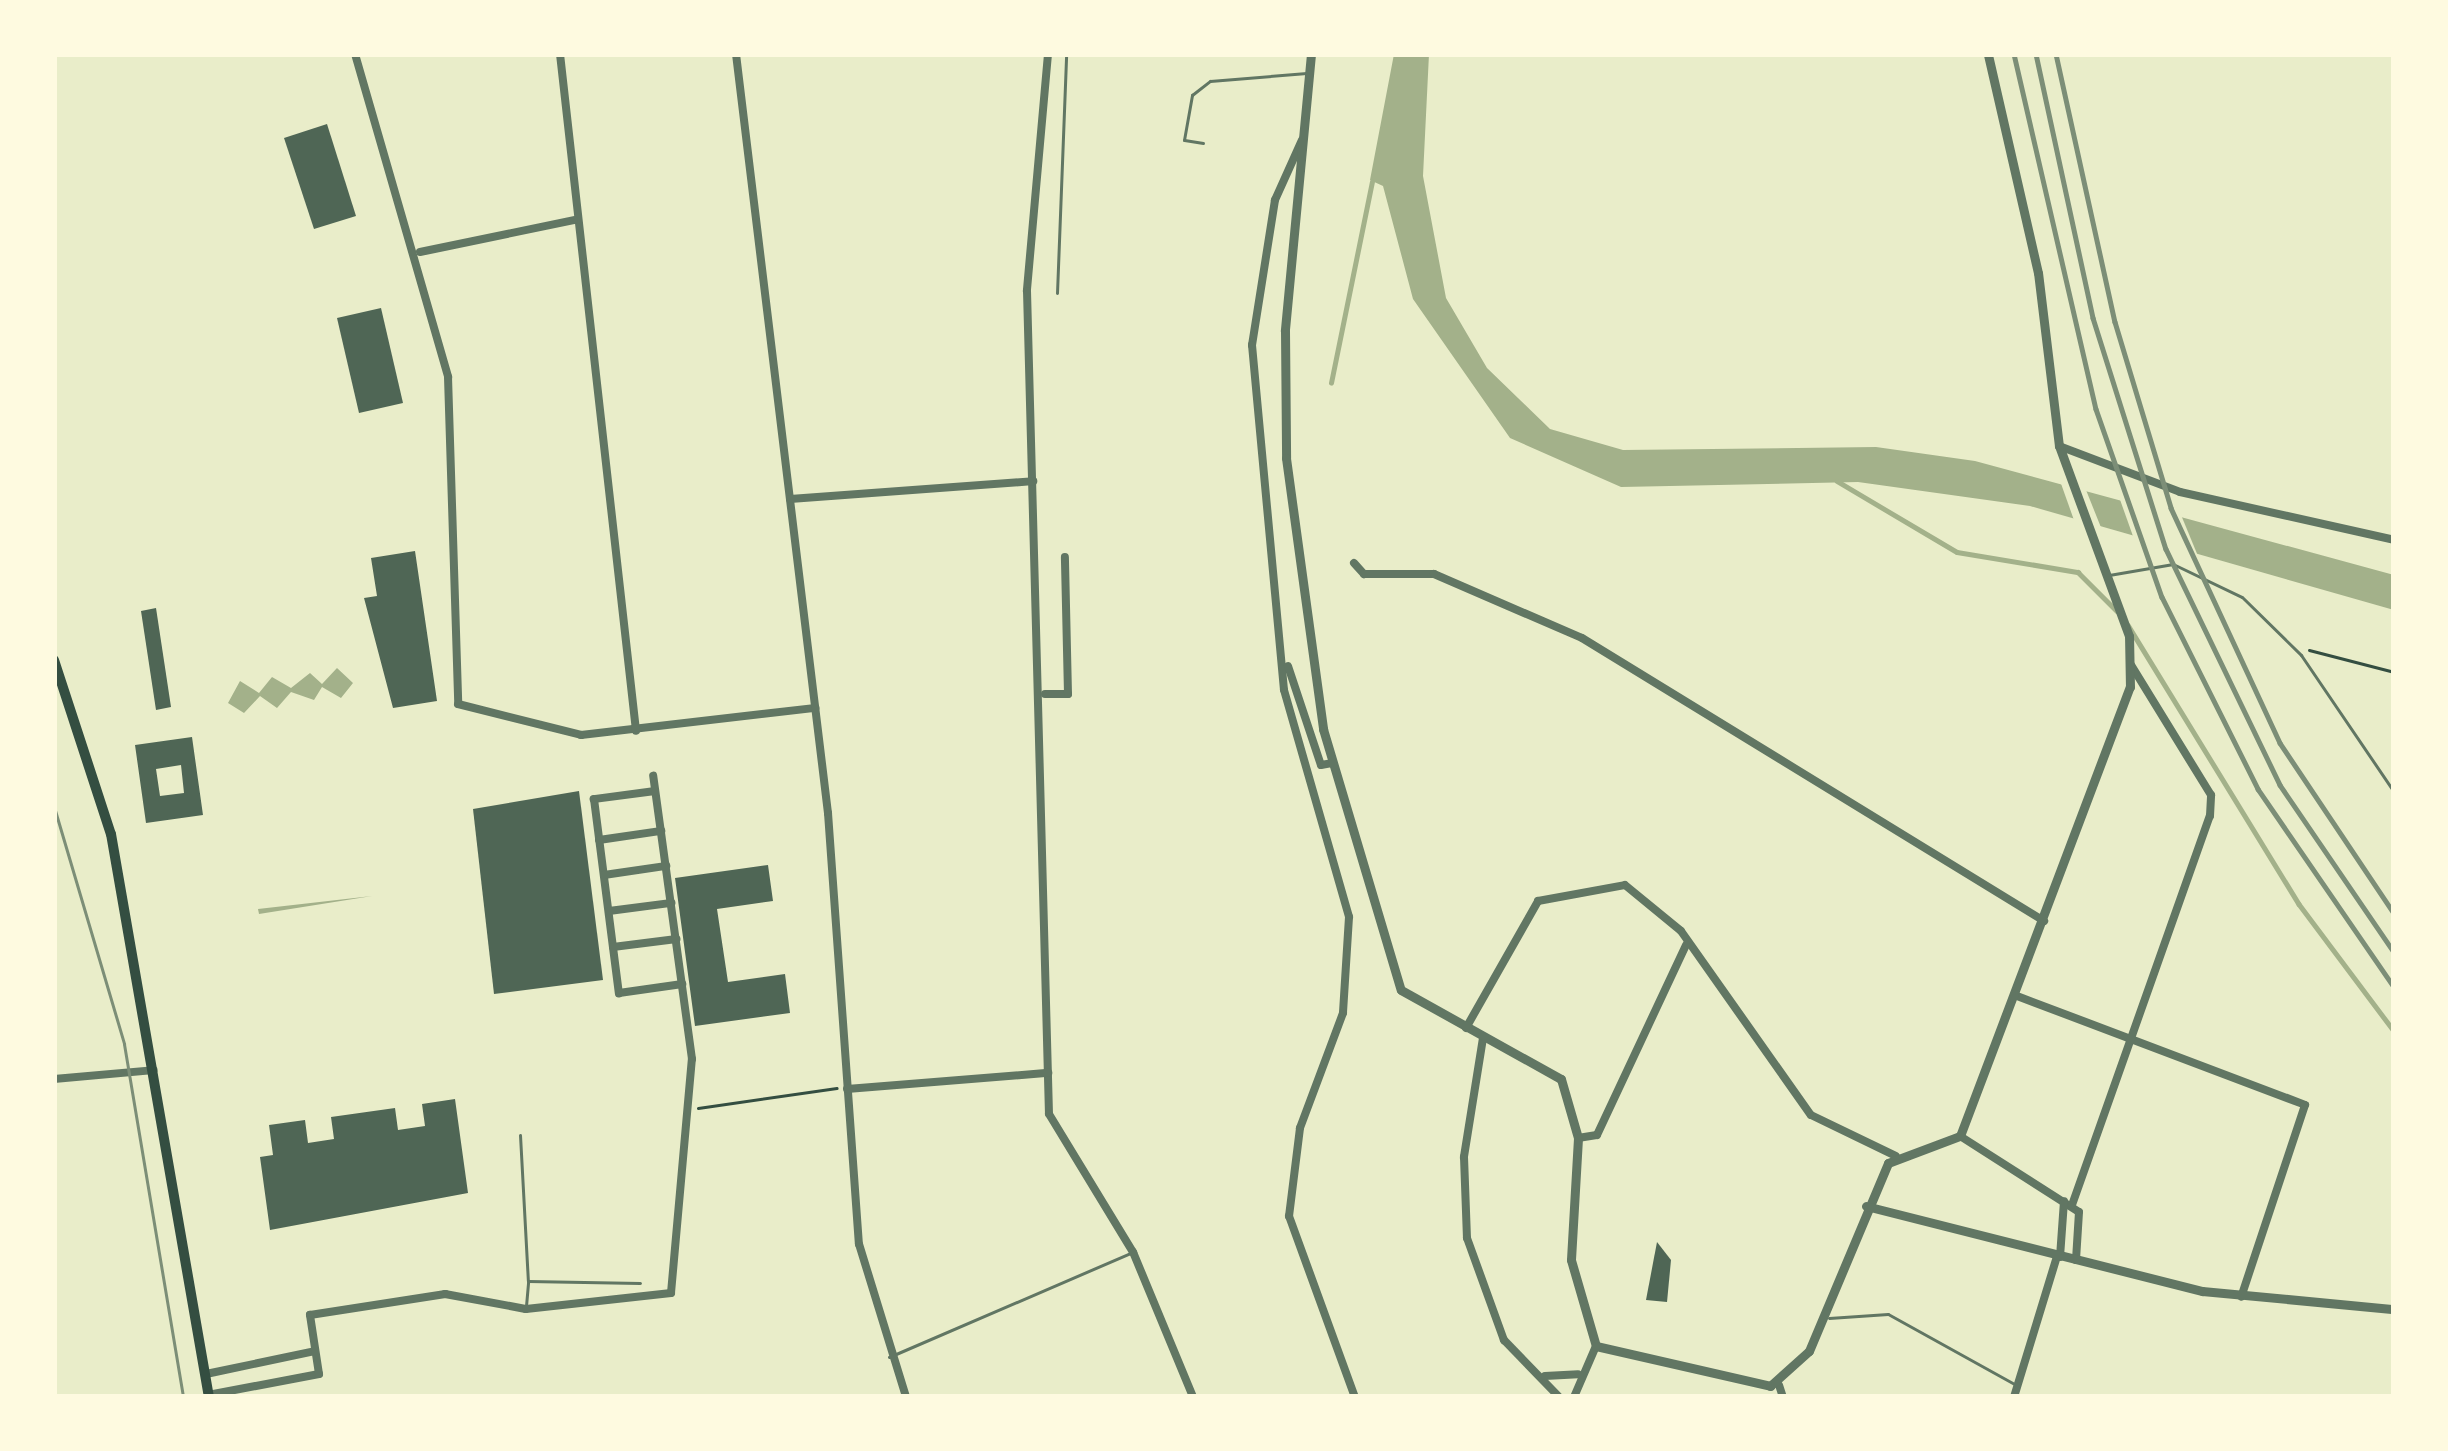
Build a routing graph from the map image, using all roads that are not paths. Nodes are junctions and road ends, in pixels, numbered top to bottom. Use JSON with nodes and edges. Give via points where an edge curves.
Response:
{"nodes":[{"id":1,"x":355,"y":54,"type":"edge"},
{"id":2,"x":560,"y":54,"type":"edge"},
{"id":3,"x":736,"y":54,"type":"edge"},
{"id":4,"x":1048,"y":54,"type":"edge"},
{"id":5,"x":1066,"y":54,"type":"edge"},
{"id":6,"x":1311,"y":54,"type":"edge"},
{"id":7,"x":1988,"y":54,"type":"edge"},
{"id":8,"x":1309,"y":73,"type":"junction"},
{"id":9,"x":1304,"y":137,"type":"junction"},
{"id":10,"x":1203,"y":142,"type":"dead end"},
{"id":11,"x":574,"y":220,"type":"junction"},
{"id":12,"x":420,"y":253,"type":"junction"},
{"id":13,"x":1057,"y":293,"type":"dead end"},
{"id":14,"x":2059,"y":446,"type":"junction"},
{"id":15,"x":1034,"y":481,"type":"junction"},
{"id":16,"x":790,"y":499,"type":"junction"},
{"id":17,"x":2394,"y":540,"type":"edge"},
{"id":18,"x":1065,"y":556,"type":"dead end"},
{"id":19,"x":1354,"y":563,"type":"dead end"},
{"id":20,"x":2108,"y":575,"type":"junction"},
{"id":21,"x":1286,"y":659,"type":"junction"},
{"id":22,"x":54,"y":660,"type":"edge"},
{"id":23,"x":2132,"y":665,"type":"junction"},
{"id":24,"x":1046,"y":694,"type":"junction"},
{"id":25,"x":815,"y":707,"type":"junction"},
{"id":26,"x":636,"y":730,"type":"junction"},
{"id":27,"x":1332,"y":763,"type":"junction"},
{"id":28,"x":652,"y":776,"type":"dead end"},
{"id":29,"x":655,"y":791,"type":"junction"},
{"id":30,"x":2394,"y":791,"type":"edge"},
{"id":31,"x":661,"y":831,"type":"junction"},
{"id":32,"x":599,"y":839,"type":"junction"},
{"id":33,"x":666,"y":866,"type":"junction"},
{"id":34,"x":604,"y":875,"type":"junction"},
{"id":35,"x":671,"y":903,"type":"junction"},
{"id":36,"x":609,"y":911,"type":"junction"},
{"id":37,"x":2046,"y":922,"type":"junction"},
{"id":38,"x":676,"y":939,"type":"junction"},
{"id":39,"x":1686,"y":945,"type":"junction"},
{"id":40,"x":613,"y":947,"type":"junction"},
{"id":41,"x":682,"y":984,"type":"junction"},
{"id":42,"x":2017,"y":996,"type":"junction"},
{"id":43,"x":1465,"y":1030,"type":"junction"},
{"id":44,"x":1483,"y":1038,"type":"junction"},
{"id":45,"x":2135,"y":1038,"type":"junction"},
{"id":46,"x":155,"y":1070,"type":"junction"},
{"id":47,"x":1048,"y":1073,"type":"junction"},
{"id":48,"x":54,"y":1078,"type":"edge"},
{"id":49,"x":847,"y":1089,"type":"junction"},
{"id":50,"x":520,"y":1135,"type":"dead end"},
{"id":51,"x":1960,"y":1136,"type":"junction"},
{"id":52,"x":1578,"y":1138,"type":"junction"},
{"id":53,"x":1897,"y":1156,"type":"junction"},
{"id":54,"x":2068,"y":1203,"type":"junction"},
{"id":55,"x":1866,"y":1206,"type":"junction"},
{"id":56,"x":1133,"y":1252,"type":"junction"},
{"id":57,"x":2058,"y":1256,"type":"junction"},
{"id":58,"x":2076,"y":1262,"type":"junction"},
{"id":59,"x":528,"y":1281,"type":"junction"},
{"id":60,"x":640,"y":1283,"type":"dead end"},
{"id":61,"x":2241,"y":1297,"type":"junction"},
{"id":62,"x":526,"y":1309,"type":"junction"},
{"id":63,"x":2394,"y":1309,"type":"edge"},
{"id":64,"x":1821,"y":1318,"type":"junction"},
{"id":65,"x":1596,"y":1346,"type":"junction"},
{"id":66,"x":315,"y":1351,"type":"junction"},
{"id":67,"x":889,"y":1357,"type":"junction"},
{"id":68,"x":206,"y":1374,"type":"junction"},
{"id":69,"x":1578,"y":1374,"type":"junction"},
{"id":70,"x":1545,"y":1376,"type":"junction"},
{"id":71,"x":1779,"y":1385,"type":"junction"},
{"id":72,"x":2017,"y":1386,"type":"junction"},
{"id":73,"x":209,"y":1396,"type":"edge"},
{"id":74,"x":906,"y":1397,"type":"edge"},
{"id":75,"x":1193,"y":1397,"type":"edge"},
{"id":76,"x":1355,"y":1397,"type":"edge"},
{"id":77,"x":1559,"y":1397,"type":"edge"},
{"id":78,"x":1574,"y":1397,"type":"edge"},
{"id":79,"x":1783,"y":1397,"type":"edge"},
{"id":80,"x":2014,"y":1397,"type":"edge"}],
"edges":[{"from":1,"to":12,"type":"street"},
{"from":2,"to":11,"type":"street"},
{"from":3,"to":16,"type":"street"},
{"from":4,"to":15,"type":"street","via":[[1028,239]]},
{"from":5,"to":13,"type":"lane"},
{"from":6,"to":8,"type":"street"},
{"from":7,"to":14,"type":"street","via":[[2038,273]]},
{"from":8,"to":9,"type":"street"},
{"from":8,"to":10,"type":"lane","via":[[1210,81],[1192,95],[1184,140]]},
{"from":9,"to":21,"type":"street","via":[[1275,200],[1252,314]]},
{"from":9,"to":27,"type":"street","via":[[1283,412]]},
{"from":11,"to":12,"type":"street"},
{"from":11,"to":26,"type":"street"},
{"from":12,"to":26,"type":"street","via":[[454,422],[458,704],[561,734]]},
{"from":14,"to":17,"type":"street","via":[[2180,493]]},
{"from":14,"to":20,"type":"street"},
{"from":15,"to":16,"type":"street"},
{"from":15,"to":24,"type":"street"},
{"from":16,"to":25,"type":"street"},
{"from":18,"to":24,"type":"street","via":[[1069,694]]},
{"from":19,"to":37,"type":"street","via":[[1364,574],[1433,574],[1582,638]]},
{"from":20,"to":23,"type":"street"},
{"from":20,"to":30,"type":"lane","via":[[2173,564],[2211,576],[2294,647]]},
{"from":21,"to":27,"type":"street","via":[[1321,765]]},
{"from":21,"to":76,"type":"street","via":[[1305,783],[1349,917],[1337,1033],[1300,1128],[1288,1216]]},
{"from":22,"to":46,"type":"main road","via":[[111,834]]},
{"from":23,"to":37,"type":"street"},
{"from":23,"to":45,"type":"street","via":[[2211,795]]},
{"from":24,"to":47,"type":"street"},
{"from":25,"to":26,"type":"street"},
{"from":25,"to":49,"type":"street"},
{"from":27,"to":43,"type":"street","via":[[1401,990]]},
{"from":28,"to":29,"type":"street"},
{"from":29,"to":31,"type":"street"},
{"from":29,"to":32,"type":"street","via":[[594,800]]},
{"from":31,"to":32,"type":"street"},
{"from":31,"to":33,"type":"street"},
{"from":32,"to":34,"type":"street"},
{"from":33,"to":34,"type":"street"},
{"from":33,"to":35,"type":"street"},
{"from":34,"to":36,"type":"street"},
{"from":35,"to":36,"type":"street"},
{"from":35,"to":38,"type":"street"},
{"from":36,"to":40,"type":"street"},
{"from":37,"to":42,"type":"street"},
{"from":38,"to":40,"type":"street"},
{"from":38,"to":41,"type":"street"},
{"from":39,"to":43,"type":"street","via":[[1640,891],[1593,883],[1538,901]]},
{"from":39,"to":52,"type":"street","via":[[1598,1135]]},
{"from":39,"to":53,"type":"street","via":[[1811,1114]]},
{"from":40,"to":41,"type":"street","via":[[619,992]]},
{"from":41,"to":62,"type":"street","via":[[686,1115],[671,1293]]},
{"from":42,"to":45,"type":"street"},
{"from":42,"to":51,"type":"street"},
{"from":43,"to":44,"type":"street"},
{"from":44,"to":52,"type":"street","via":[[1561,1079]]},
{"from":44,"to":70,"type":"street","via":[[1464,1156],[1466,1238],[1504,1340]]},
{"from":45,"to":54,"type":"street"},
{"from":45,"to":61,"type":"street","via":[[2305,1105]]},
{"from":46,"to":48,"type":"street"},
{"from":46,"to":68,"type":"main road"},
{"from":47,"to":49,"type":"street"},
{"from":47,"to":56,"type":"street","via":[[1058,1141]]},
{"from":49,"to":67,"type":"street","via":[[859,1244]]},
{"from":50,"to":59,"type":"lane"},
{"from":51,"to":53,"type":"street"},
{"from":51,"to":54,"type":"street"},
{"from":52,"to":65,"type":"street","via":[[1566,1225]]},
{"from":53,"to":55,"type":"street"},
{"from":54,"to":57,"type":"street"},
{"from":54,"to":58,"type":"street","via":[[2083,1230]]},
{"from":55,"to":57,"type":"street"},
{"from":55,"to":64,"type":"street"},
{"from":56,"to":67,"type":"lane"},
{"from":56,"to":75,"type":"street"},
{"from":57,"to":58,"type":"street"},
{"from":57,"to":72,"type":"street"},
{"from":58,"to":61,"type":"street"},
{"from":59,"to":60,"type":"lane"},
{"from":59,"to":62,"type":"lane"},
{"from":61,"to":63,"type":"street"},
{"from":62,"to":66,"type":"street","via":[[458,1293],[310,1315]]},
{"from":64,"to":71,"type":"street"},
{"from":64,"to":72,"type":"lane","via":[[1888,1314]]},
{"from":65,"to":69,"type":"street"},
{"from":65,"to":71,"type":"street"},
{"from":66,"to":68,"type":"street"},
{"from":66,"to":73,"type":"street","via":[[319,1373]]},
{"from":67,"to":74,"type":"street"},
{"from":68,"to":73,"type":"main road"},
{"from":69,"to":70,"type":"street"},
{"from":69,"to":78,"type":"street"},
{"from":70,"to":77,"type":"street"},
{"from":71,"to":79,"type":"street"},
{"from":72,"to":80,"type":"street"}]}
